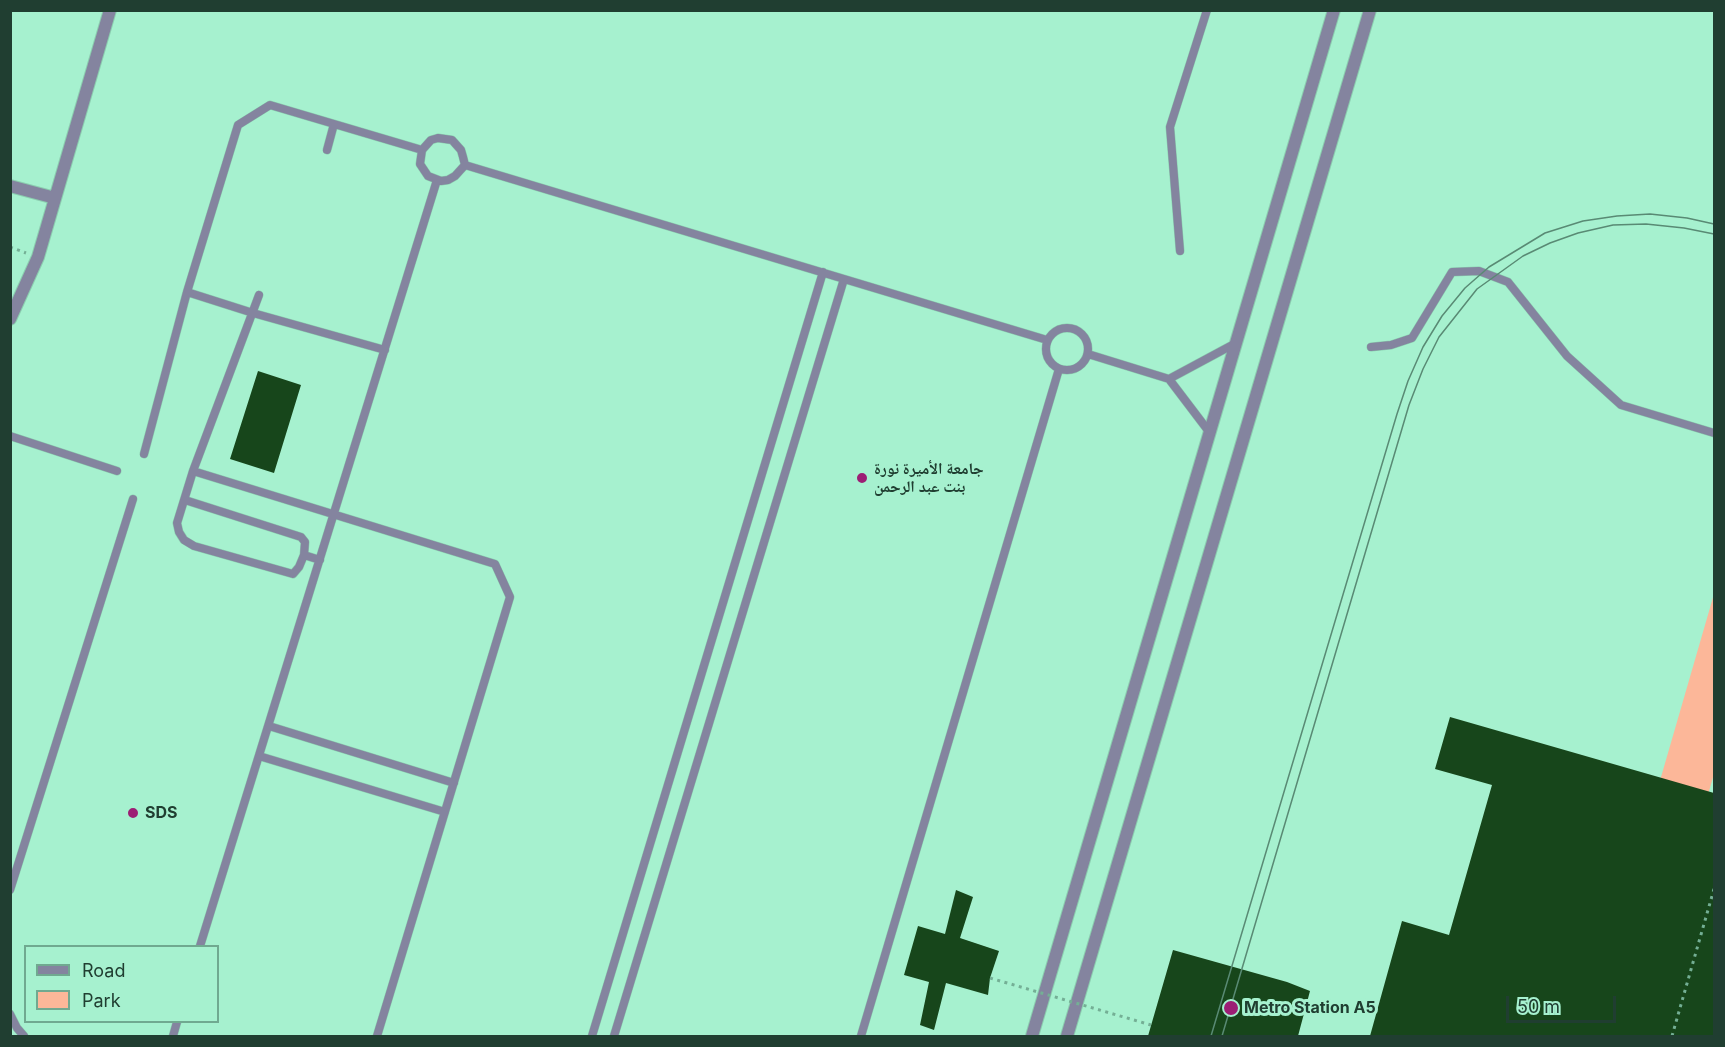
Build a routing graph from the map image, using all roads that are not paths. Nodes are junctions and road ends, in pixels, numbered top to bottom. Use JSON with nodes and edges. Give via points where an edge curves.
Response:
{"nodes":[{"id":1,"x":110,"y":10,"type":"edge"},
{"id":2,"x":1207,"y":10,"type":"edge"},
{"id":3,"x":1334,"y":10,"type":"edge"},
{"id":4,"x":1370,"y":10,"type":"edge"},
{"id":5,"x":333,"y":124,"type":"junction"},
{"id":6,"x":327,"y":150,"type":"dead end"},
{"id":7,"x":422,"y":150,"type":"junction"},
{"id":8,"x":465,"y":165,"type":"junction"},
{"id":9,"x":437,"y":180,"type":"junction"},
{"id":10,"x":10,"y":186,"type":"edge"},
{"id":11,"x":55,"y":198,"type":"junction"},
{"id":12,"x":1179,"y":251,"type":"dead end"},
{"id":13,"x":823,"y":272,"type":"junction"},
{"id":14,"x":844,"y":279,"type":"junction"},
{"id":15,"x":187,"y":292,"type":"junction"},
{"id":16,"x":259,"y":295,"type":"dead end"},
{"id":17,"x":253,"y":313,"type":"junction"},
{"id":18,"x":10,"y":319,"type":"edge"},
{"id":19,"x":1047,"y":340,"type":"junction"},
{"id":20,"x":1236,"y":343,"type":"junction"},
{"id":21,"x":1371,"y":347,"type":"dead end"},
{"id":22,"x":385,"y":350,"type":"junction"},
{"id":23,"x":1088,"y":354,"type":"junction"},
{"id":24,"x":1059,"y":369,"type":"junction"},
{"id":25,"x":1169,"y":379,"type":"junction"},
{"id":26,"x":1210,"y":433,"type":"junction"},
{"id":27,"x":1714,"y":433,"type":"edge"},
{"id":28,"x":10,"y":436,"type":"edge"},
{"id":29,"x":144,"y":454,"type":"dead end"},
{"id":30,"x":117,"y":471,"type":"dead end"},
{"id":31,"x":194,"y":471,"type":"junction"},
{"id":32,"x":133,"y":499,"type":"dead end"},
{"id":33,"x":185,"y":500,"type":"junction"},
{"id":34,"x":334,"y":514,"type":"junction"},
{"id":35,"x":304,"y":555,"type":"junction"},
{"id":36,"x":320,"y":560,"type":"junction"},
{"id":37,"x":269,"y":726,"type":"junction"},
{"id":38,"x":259,"y":756,"type":"junction"},
{"id":39,"x":454,"y":783,"type":"junction"},
{"id":40,"x":445,"y":812,"type":"junction"},
{"id":41,"x":10,"y":890,"type":"edge"},
{"id":42,"x":200,"y":945,"type":"edge"},
{"id":43,"x":10,"y":1014,"type":"edge"},
{"id":44,"x":24,"y":1036,"type":"edge"},
{"id":45,"x":377,"y":1036,"type":"edge"},
{"id":46,"x":592,"y":1036,"type":"edge"},
{"id":47,"x":614,"y":1036,"type":"edge"},
{"id":48,"x":861,"y":1036,"type":"edge"},
{"id":49,"x":1032,"y":1036,"type":"edge"},
{"id":50,"x":1067,"y":1036,"type":"edge"}],
"edges":[{"from":1,"to":11,"type":"street"},
{"from":2,"to":12,"type":"lane","via":[[1170,127]]},
{"from":3,"to":20,"type":"street"},
{"from":4,"to":50,"type":"street"},
{"from":5,"to":6,"type":"lane"},
{"from":5,"to":7,"type":"lane"},
{"from":5,"to":15,"type":"lane","via":[[270,105],[238,125]]},
{"from":7,"to":8,"type":"lane","via":[[431,140],[445,138],[457,144]]},
{"from":7,"to":9,"type":"lane","via":[[423,171]]},
{"from":8,"to":9,"type":"lane","via":[[448,180]]},
{"from":8,"to":13,"type":"lane"},
{"from":9,"to":22,"type":"lane"},
{"from":10,"to":11,"type":"street"},
{"from":11,"to":18,"type":"street","via":[[38,257]]},
{"from":13,"to":14,"type":"lane"},
{"from":13,"to":46,"type":"lane"},
{"from":14,"to":19,"type":"lane"},
{"from":14,"to":47,"type":"lane"},
{"from":15,"to":17,"type":"lane"},
{"from":15,"to":29,"type":"lane"},
{"from":16,"to":17,"type":"lane"},
{"from":17,"to":22,"type":"lane"},
{"from":17,"to":31,"type":"lane"},
{"from":19,"to":23,"type":"lane","via":[[1056,330],[1070,327],[1086,340]]},
{"from":19,"to":24,"type":"lane","via":[[1046,354]]},
{"from":20,"to":25,"type":"lane"},
{"from":20,"to":26,"type":"street"},
{"from":21,"to":27,"type":"lane","via":[[1412,338],[1452,272],[1479,271],[1508,282],[1567,356],[1621,405]]},
{"from":22,"to":34,"type":"lane"},
{"from":23,"to":24,"type":"lane","via":[[1074,369]]},
{"from":23,"to":25,"type":"lane"},
{"from":24,"to":48,"type":"lane"},
{"from":25,"to":26,"type":"lane"},
{"from":26,"to":49,"type":"street"},
{"from":28,"to":30,"type":"lane"},
{"from":31,"to":33,"type":"lane"},
{"from":31,"to":34,"type":"lane"},
{"from":32,"to":41,"type":"lane"},
{"from":33,"to":35,"type":"lane","via":[[301,537],[305,542]]},
{"from":33,"to":35,"type":"lane","via":[[177,523],[184,540],[194,546],[293,574]]},
{"from":34,"to":36,"type":"lane"},
{"from":34,"to":39,"type":"lane","via":[[495,564],[510,597]]},
{"from":35,"to":36,"type":"lane"},
{"from":36,"to":37,"type":"lane"},
{"from":37,"to":38,"type":"lane"},
{"from":37,"to":39,"type":"lane"},
{"from":38,"to":40,"type":"lane"},
{"from":38,"to":42,"type":"lane"},
{"from":39,"to":40,"type":"lane"},
{"from":40,"to":45,"type":"lane"},
{"from":43,"to":44,"type":"lane"}]}
